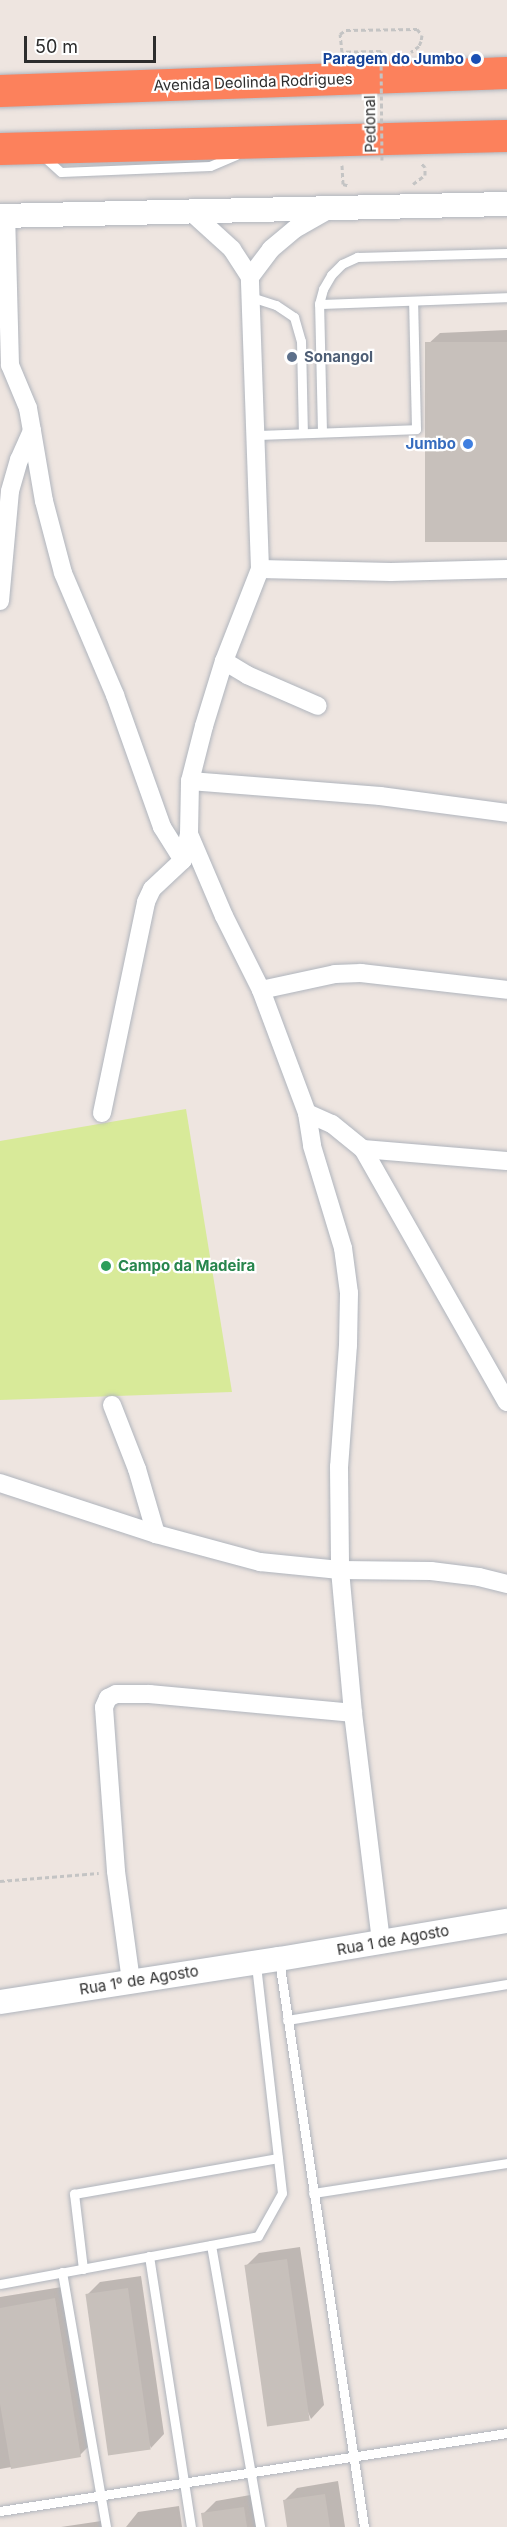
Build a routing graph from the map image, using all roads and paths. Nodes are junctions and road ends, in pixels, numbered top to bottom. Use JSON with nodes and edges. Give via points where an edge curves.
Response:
{"nodes":[{"id":1,"x":412,"y":52,"type":"dead end"},
{"id":2,"x":507,"y":73,"type":"edge"},
{"id":3,"x":0,"y":91,"type":"edge"},
{"id":4,"x":507,"y":136,"type":"edge"},
{"id":5,"x":0,"y":149,"type":"edge"},
{"id":6,"x":349,"y":161,"type":"dead end"},
{"id":7,"x":392,"y":161,"type":"dead end"},
{"id":8,"x":411,"y":162,"type":"dead end"},
{"id":9,"x":404,"y":184,"type":"dead end"},
{"id":10,"x":360,"y":186,"type":"dead end"},
{"id":11,"x":507,"y":204,"type":"edge"},
{"id":12,"x":332,"y":208,"type":"junction"},
{"id":13,"x":189,"y":210,"type":"junction"},
{"id":14,"x":3,"y":215,"type":"edge"},
{"id":15,"x":507,"y":253,"type":"edge"},
{"id":16,"x":250,"y":277,"type":"junction"},
{"id":17,"x":251,"y":297,"type":"junction"},
{"id":18,"x":507,"y":297,"type":"edge"},
{"id":19,"x":413,"y":301,"type":"junction"},
{"id":20,"x":319,"y":304,"type":"junction"},
{"id":21,"x":8,"y":385,"type":"edge"},
{"id":22,"x":32,"y":431,"type":"junction"},
{"id":23,"x":322,"y":432,"type":"junction"},
{"id":24,"x":303,"y":433,"type":"junction"},
{"id":25,"x":256,"y":435,"type":"junction"},
{"id":26,"x":507,"y":568,"type":"edge"},
{"id":27,"x":260,"y":569,"type":"junction"},
{"id":28,"x":0,"y":601,"type":"edge"},
{"id":29,"x":224,"y":661,"type":"junction"},
{"id":30,"x":318,"y":706,"type":"dead end"},
{"id":31,"x":190,"y":781,"type":"junction"},
{"id":32,"x":507,"y":813,"type":"edge"},
{"id":33,"x":189,"y":834,"type":"junction"},
{"id":34,"x":183,"y":860,"type":"junction"},
{"id":35,"x":261,"y":990,"type":"junction"},
{"id":36,"x":507,"y":990,"type":"edge"},
{"id":37,"x":102,"y":1113,"type":"dead end"},
{"id":38,"x":307,"y":1113,"type":"junction"},
{"id":39,"x":363,"y":1149,"type":"junction"},
{"id":40,"x":507,"y":1161,"type":"edge"},
{"id":41,"x":507,"y":1402,"type":"edge"},
{"id":42,"x":112,"y":1405,"type":"dead end"},
{"id":43,"x":0,"y":1483,"type":"edge"},
{"id":44,"x":156,"y":1534,"type":"junction"},
{"id":45,"x":340,"y":1570,"type":"junction"},
{"id":46,"x":507,"y":1584,"type":"edge"},
{"id":47,"x":353,"y":1713,"type":"junction"},
{"id":48,"x":116,"y":1871,"type":"junction"},
{"id":49,"x":0,"y":1881,"type":"edge"},
{"id":50,"x":507,"y":1921,"type":"edge"},
{"id":51,"x":381,"y":1942,"type":"junction"},
{"id":52,"x":267,"y":1961,"type":"junction"},
{"id":53,"x":131,"y":1981,"type":"junction"},
{"id":54,"x":507,"y":1984,"type":"edge"},
{"id":55,"x":0,"y":2002,"type":"edge"},
{"id":56,"x":287,"y":2020,"type":"junction"},
{"id":57,"x":278,"y":2158,"type":"junction"},
{"id":58,"x":507,"y":2163,"type":"edge"},
{"id":59,"x":313,"y":2193,"type":"junction"},
{"id":60,"x":211,"y":2245,"type":"junction"},
{"id":61,"x":149,"y":2256,"type":"junction"},
{"id":62,"x":83,"y":2269,"type":"junction"},
{"id":63,"x":62,"y":2272,"type":"junction"},
{"id":64,"x":0,"y":2284,"type":"edge"},
{"id":65,"x":507,"y":2433,"type":"edge"},
{"id":66,"x":353,"y":2457,"type":"junction"},
{"id":67,"x":250,"y":2473,"type":"junction"},
{"id":68,"x":184,"y":2483,"type":"junction"},
{"id":69,"x":101,"y":2496,"type":"junction"},
{"id":70,"x":0,"y":2511,"type":"edge"},
{"id":71,"x":106,"y":2527,"type":"edge"},
{"id":72,"x":191,"y":2527,"type":"edge"},
{"id":73,"x":260,"y":2527,"type":"edge"},
{"id":74,"x":364,"y":2527,"type":"edge"}],
"edges":[{"from":1,"to":7,"type":"path","name":"Pedonal","bridge":true,"via":[[421,41],[417,29],[346,30],[340,34],[342,52],[381,51],[382,161]]},
{"from":2,"to":3,"type":"highway","name":"Avenida Deolinda Rodrigues"},
{"from":4,"to":5,"type":"highway"},
{"from":6,"to":10,"type":"path","via":[[342,165],[343,184]]},
{"from":8,"to":9,"type":"path","via":[[420,162],[425,175],[415,184]]},
{"from":11,"to":12,"type":"street"},
{"from":12,"to":13,"type":"street"},
{"from":12,"to":16,"type":"street","via":[[271,249]]},
{"from":13,"to":14,"type":"street"},
{"from":13,"to":16,"type":"street","via":[[232,249]]},
{"from":14,"to":21,"type":"street"},
{"from":15,"to":20,"type":"lane","via":[[357,257],[331,275]]},
{"from":16,"to":17,"type":"street"},
{"from":17,"to":24,"type":"lane","via":[[276,305],[294,317],[301,341]]},
{"from":17,"to":25,"type":"street"},
{"from":18,"to":19,"type":"lane"},
{"from":19,"to":20,"type":"lane"},
{"from":19,"to":23,"type":"lane","via":[[416,429]]},
{"from":20,"to":23,"type":"lane"},
{"from":21,"to":22,"type":"street","via":[[28,408]]},
{"from":22,"to":28,"type":"street","via":[[10,491]]},
{"from":22,"to":34,"type":"street","via":[[44,501],[63,573],[115,695],[162,827]]},
{"from":23,"to":24,"type":"lane"},
{"from":24,"to":25,"type":"lane"},
{"from":25,"to":27,"type":"street"},
{"from":26,"to":27,"type":"street","via":[[391,572]]},
{"from":27,"to":29,"type":"street"},
{"from":29,"to":30,"type":"street"},
{"from":29,"to":31,"type":"street"},
{"from":31,"to":32,"type":"street","via":[[380,796]]},
{"from":31,"to":33,"type":"street"},
{"from":33,"to":34,"type":"street"},
{"from":33,"to":35,"type":"street"},
{"from":34,"to":37,"type":"street","via":[[152,888],[146,902]]},
{"from":35,"to":36,"type":"street","via":[[335,974],[361,973]]},
{"from":35,"to":38,"type":"street"},
{"from":38,"to":39,"type":"street","via":[[332,1124]]},
{"from":38,"to":45,"type":"street","via":[[312,1146],[343,1248],[349,1293],[339,1467]]},
{"from":39,"to":40,"type":"street"},
{"from":39,"to":41,"type":"street"},
{"from":42,"to":44,"type":"street","via":[[137,1469]]},
{"from":43,"to":44,"type":"street"},
{"from":44,"to":45,"type":"street","via":[[260,1562]]},
{"from":45,"to":46,"type":"street","via":[[431,1571]]},
{"from":45,"to":47,"type":"street"},
{"from":47,"to":48,"type":"street","via":[[150,1694],[116,1694],[108,1698],[104,1707]]},
{"from":47,"to":51,"type":"street"},
{"from":48,"to":49,"type":"path"},
{"from":48,"to":53,"type":"street"},
{"from":50,"to":51,"type":"street","name":"Rua 1 de Agosto"},
{"from":51,"to":52,"type":"street","name":"Rua 1 de Agosto"},
{"from":52,"to":53,"type":"street","name":"Rua 1º de Agosto"},
{"from":52,"to":56,"type":"lane"},
{"from":52,"to":57,"type":"lane"},
{"from":53,"to":55,"type":"street","name":"Rua 1º de Agosto"},
{"from":54,"to":56,"type":"lane"},
{"from":56,"to":59,"type":"lane"},
{"from":57,"to":60,"type":"lane","via":[[282,2193],[258,2236]]},
{"from":57,"to":62,"type":"lane","via":[[74,2194]]},
{"from":58,"to":59,"type":"lane"},
{"from":59,"to":66,"type":"lane"},
{"from":60,"to":61,"type":"lane"},
{"from":60,"to":67,"type":"lane"},
{"from":61,"to":62,"type":"lane"},
{"from":61,"to":68,"type":"lane"},
{"from":62,"to":63,"type":"lane"},
{"from":63,"to":64,"type":"lane"},
{"from":63,"to":69,"type":"lane"},
{"from":65,"to":66,"type":"lane"},
{"from":66,"to":67,"type":"lane"},
{"from":66,"to":74,"type":"lane"},
{"from":67,"to":68,"type":"lane"},
{"from":67,"to":73,"type":"lane"},
{"from":68,"to":69,"type":"lane"},
{"from":68,"to":72,"type":"lane"},
{"from":69,"to":70,"type":"lane"},
{"from":69,"to":71,"type":"lane"}]}
